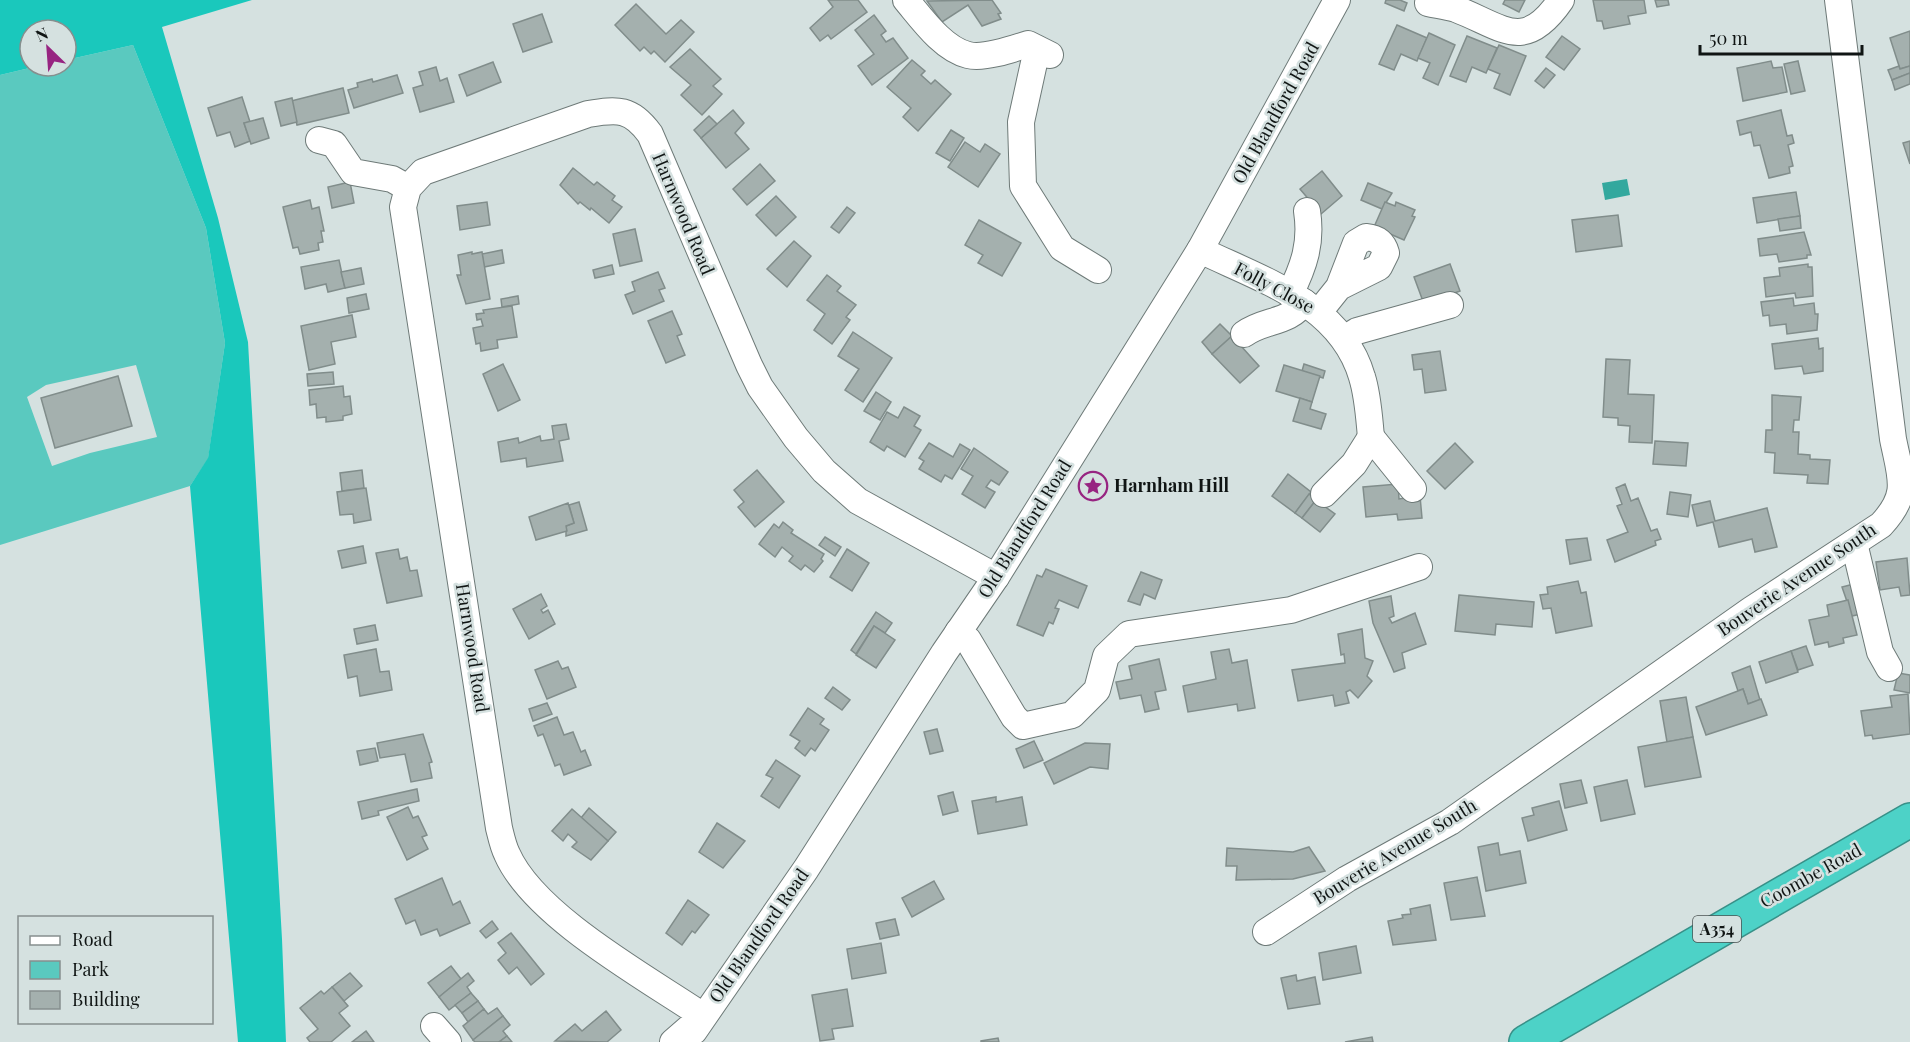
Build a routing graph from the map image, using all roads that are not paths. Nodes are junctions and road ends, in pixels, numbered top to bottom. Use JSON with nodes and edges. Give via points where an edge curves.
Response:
{"nodes":[{"id":1,"x":906,"y":0,"type":"edge"},
{"id":2,"x":1337,"y":0,"type":"edge"},
{"id":3,"x":1561,"y":0,"type":"edge"},
{"id":4,"x":1838,"y":0,"type":"edge"},
{"id":5,"x":1428,"y":3,"type":"dead end"},
{"id":6,"x":319,"y":140,"type":"dead end"},
{"id":7,"x":408,"y":188,"type":"junction"},
{"id":8,"x":1307,"y":212,"type":"dead end"},
{"id":9,"x":1200,"y":250,"type":"junction"},
{"id":10,"x":1098,"y":270,"type":"dead end"},
{"id":11,"x":1339,"y":287,"type":"dead end"},
{"id":12,"x":1304,"y":303,"type":"junction"},
{"id":13,"x":1450,"y":305,"type":"dead end"},
{"id":14,"x":1244,"y":334,"type":"dead end"},
{"id":15,"x":1344,"y":339,"type":"junction"},
{"id":16,"x":1371,"y":437,"type":"junction"},
{"id":17,"x":1413,"y":489,"type":"dead end"},
{"id":18,"x":1324,"y":494,"type":"dead end"},
{"id":19,"x":1906,"y":498,"type":"edge"},
{"id":20,"x":1854,"y":543,"type":"junction"},
{"id":21,"x":1419,"y":567,"type":"dead end"},
{"id":22,"x":996,"y":577,"type":"junction"},
{"id":23,"x":958,"y":632,"type":"junction"},
{"id":24,"x":1889,"y":669,"type":"dead end"},
{"id":25,"x":1910,"y":820,"type":"edge"},
{"id":26,"x":1266,"y":932,"type":"dead end"},
{"id":27,"x":703,"y":1016,"type":"junction"},
{"id":28,"x":673,"y":1042,"type":"edge"},
{"id":29,"x":687,"y":1042,"type":"edge"},
{"id":30,"x":1526,"y":1042,"type":"edge"}],
"edges":[{"from":1,"to":10,"type":"street","via":[[938,38],[969,56],[1005,52],[1028,44],[1045,53],[1021,123],[1023,186],[1062,248]]},
{"from":2,"to":9,"type":"street","name":"Old Blandford Road"},
{"from":3,"to":5,"type":"street","via":[[1539,26],[1520,32],[1507,32],[1454,8]]},
{"from":4,"to":19,"type":"street","name":"Bouverie Avenue South"},
{"from":6,"to":7,"type":"street","via":[[334,144],[353,172],[392,179]]},
{"from":7,"to":22,"type":"street","name":"Harnwood Road","via":[[423,172],[588,114],[614,110],[640,121],[650,134],[760,387],[796,438],[824,471],[858,501]]},
{"from":7,"to":27,"type":"street","name":"Harnwood Road","via":[[403,207],[499,828],[507,854],[520,876],[563,919]]},
{"from":8,"to":12,"type":"street","via":[[1310,231]]},
{"from":9,"to":12,"type":"street","name":"Folly Close"},
{"from":9,"to":22,"type":"street","name":"Old Blandford Road"},
{"from":11,"to":12,"type":"street"},
{"from":12,"to":14,"type":"street","via":[[1290,317]]},
{"from":12,"to":15,"type":"street","name":"Folly Close"},
{"from":13,"to":15,"type":"street","via":[[1357,331]]},
{"from":15,"to":16,"type":"street","name":"Folly Close","via":[[1362,377]]},
{"from":16,"to":17,"type":"street"},
{"from":16,"to":18,"type":"street","via":[[1354,464]]},
{"from":19,"to":20,"type":"street","name":"Bouverie Avenue South","via":[[1881,525]]},
{"from":20,"to":24,"type":"street","via":[[1880,652]]},
{"from":20,"to":26,"type":"street","name":"Bouverie Avenue South","via":[[1742,616],[1450,822],[1347,879]]},
{"from":21,"to":23,"type":"street","via":[[1292,610],[1129,634],[1106,656],[1097,690],[1072,715],[1023,726],[968,640]]},
{"from":22,"to":23,"type":"street","name":"Old Blandford Road"},
{"from":23,"to":27,"type":"street","name":"Old Blandford Road","via":[[807,869]]},
{"from":25,"to":30,"type":"highway","name":"Coombe Road","number":"A354"},
{"from":27,"to":28,"type":"street"},
{"from":27,"to":29,"type":"street","name":"Old Blandford Road"}]}
